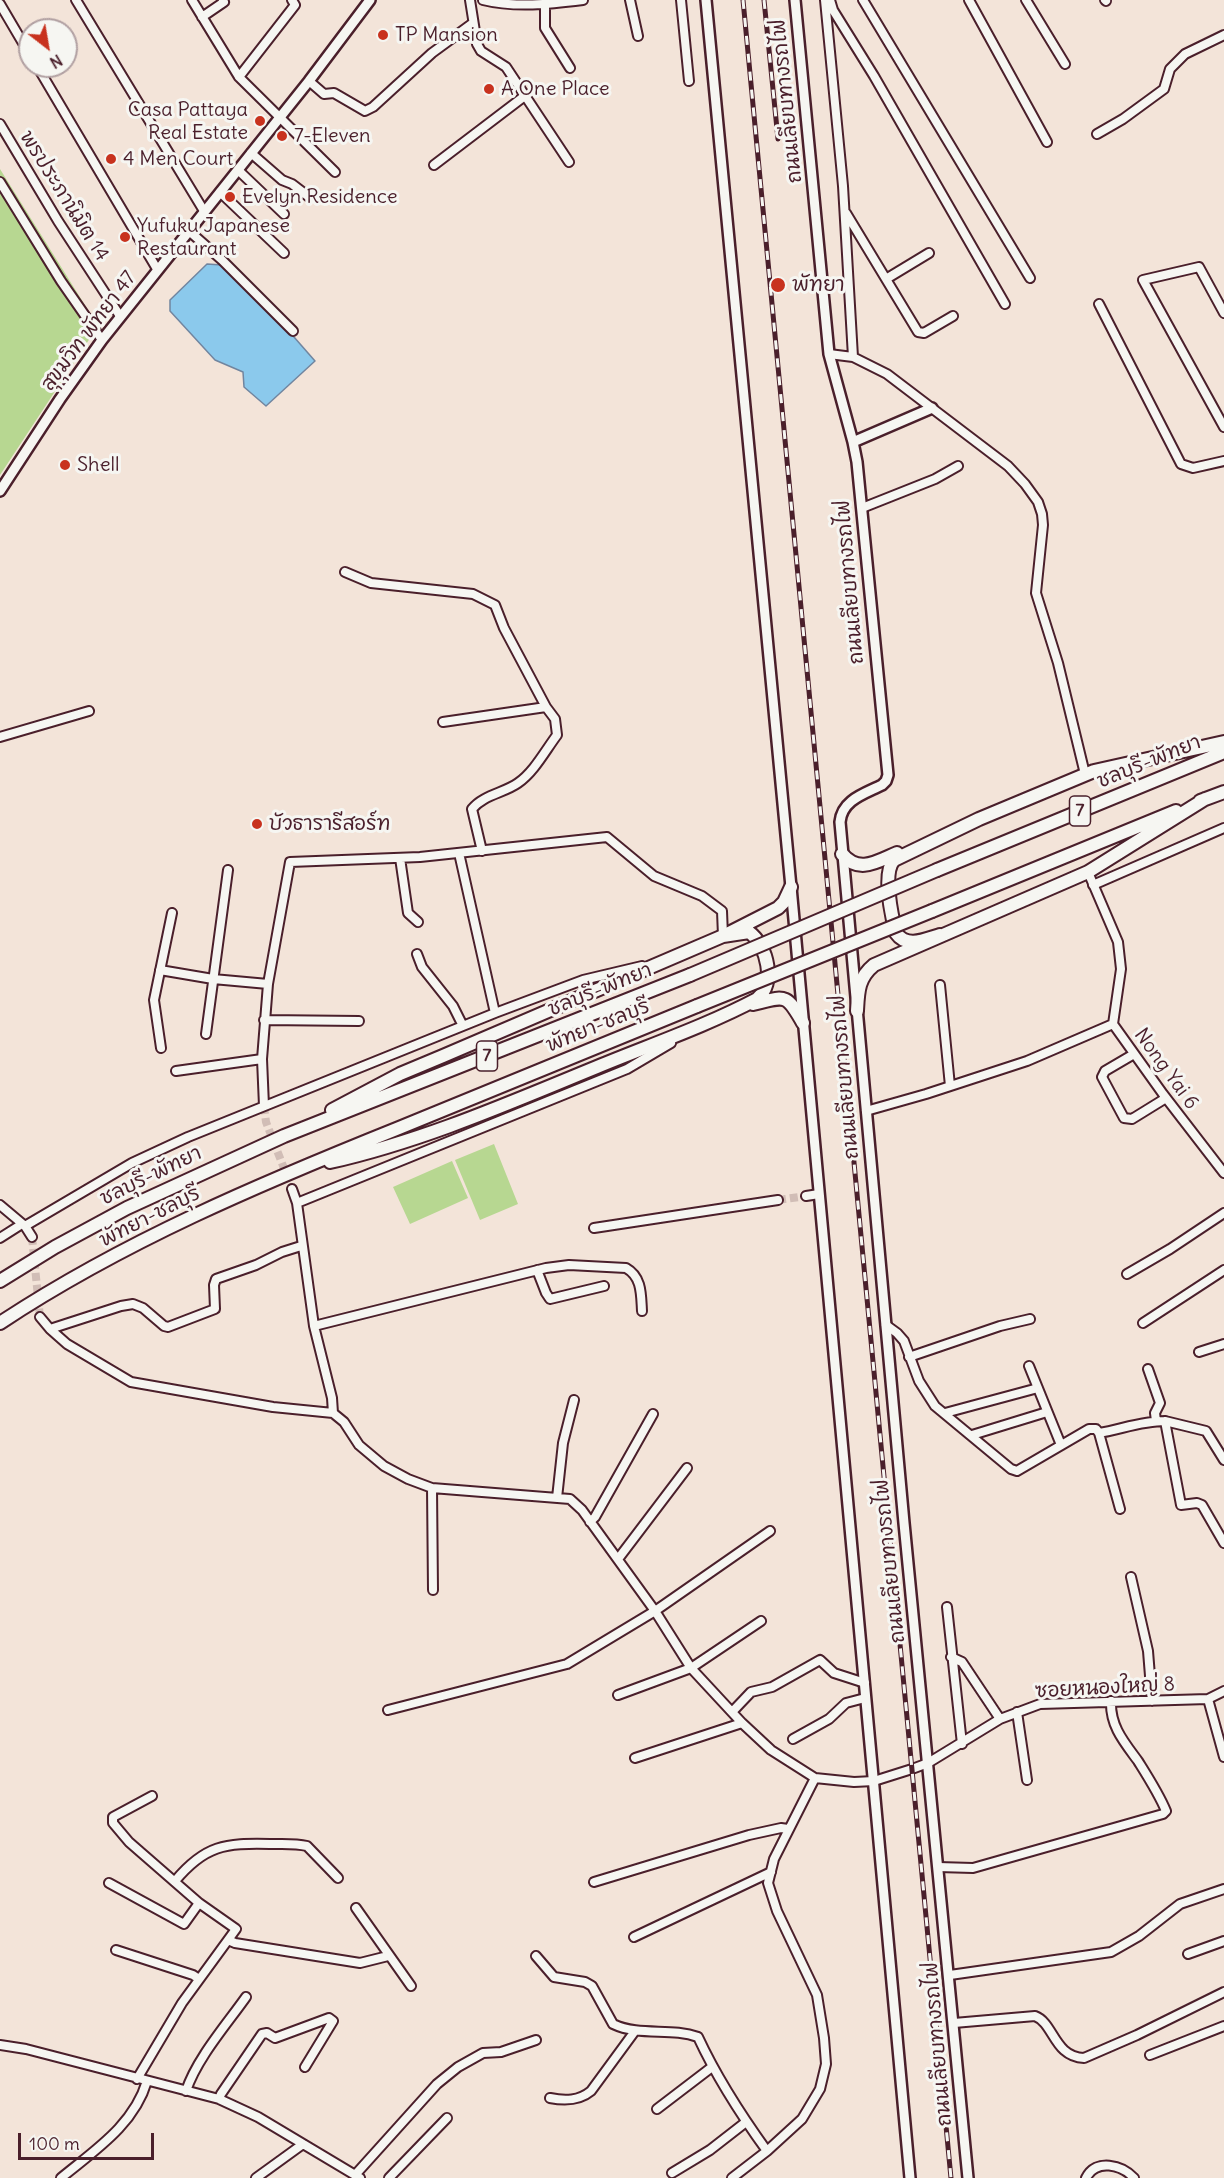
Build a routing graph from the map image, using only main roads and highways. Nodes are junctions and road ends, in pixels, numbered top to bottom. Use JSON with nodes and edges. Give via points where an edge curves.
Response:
{"nodes":[{"id":1,"x":1224,"y":742,"type":"edge"},
{"id":2,"x":1224,"y":752,"type":"edge"},
{"id":3,"x":1224,"y":792,"type":"edge"},
{"id":4,"x":1205,"y":799,"type":"junction"},
{"id":5,"x":979,"y":819,"type":"junction"},
{"id":6,"x":842,"y":854,"type":"road end"},
{"id":7,"x":790,"y":887,"type":"road end"},
{"id":8,"x":940,"y":935,"type":"junction"},
{"id":9,"x":723,"y":936,"type":"junction"},
{"id":10,"x":742,"y":1007,"type":"junction"},
{"id":11,"x":857,"y":1011,"type":"road end"},
{"id":12,"x":803,"y":1023,"type":"road end"},
{"id":13,"x":284,"y":1136,"type":"junction"},
{"id":14,"x":294,"y":1170,"type":"junction"},
{"id":15,"x":0,"y":1281,"type":"edge"},
{"id":16,"x":0,"y":1323,"type":"edge"}],
"edges":[{"from":1,"to":5,"type":"highway","via":[[1085,774]]},
{"from":2,"to":13,"type":"highway","name":"ชลบุรี-พัทยา","number":"7","bridge":true,"via":[[668,984]]},
{"from":3,"to":4,"type":"highway","name":"พัทยา-ชลบุรี","number":"7"},
{"from":4,"to":8,"type":"highway","via":[[1090,879]]},
{"from":4,"to":14,"type":"highway","name":"พัทยา-ชลบุรี","number":"7","bridge":true},
{"from":5,"to":6,"type":"highway","via":[[866,865],[848,861]]},
{"from":5,"to":8,"type":"highway","via":[[898,857],[890,865],[893,922],[899,938],[918,942]]},
{"from":7,"to":9,"type":"highway","via":[[778,908]]},
{"from":8,"to":11,"type":"highway","via":[[880,961],[868,971],[858,986]]},
{"from":9,"to":10,"type":"highway","via":[[750,932],[765,954],[765,989]]},
{"from":9,"to":13,"type":"highway","via":[[400,1074]]},
{"from":10,"to":12,"type":"highway","via":[[782,998],[791,1002]]},
{"from":10,"to":14,"type":"highway","via":[[436,1131],[371,1153]]},
{"from":13,"to":15,"type":"highway","name":"ชลบุรี-พัทยา","number":"7","via":[[127,1208]]},
{"from":14,"to":16,"type":"highway","name":"พัทยา-ชลบุรี","number":"7","via":[[164,1229]]}]}
